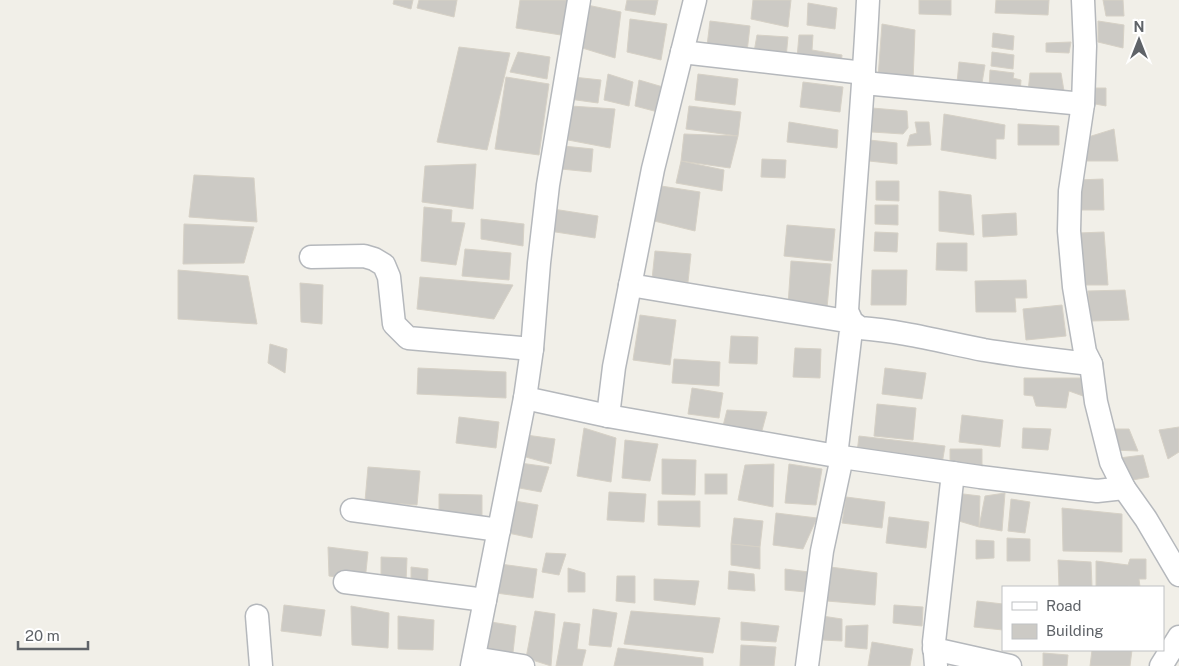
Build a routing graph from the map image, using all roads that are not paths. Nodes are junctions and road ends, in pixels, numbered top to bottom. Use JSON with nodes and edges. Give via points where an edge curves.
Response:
{"nodes":[{"id":1,"x":579,"y":0,"type":"edge"},
{"id":2,"x":695,"y":0,"type":"edge"},
{"id":3,"x":868,"y":0,"type":"edge"},
{"id":4,"x":1084,"y":0,"type":"edge"},
{"id":5,"x":682,"y":52,"type":"junction"},
{"id":6,"x":864,"y":78,"type":"junction"},
{"id":7,"x":1083,"y":104,"type":"junction"},
{"id":8,"x":311,"y":257,"type":"dead end"},
{"id":9,"x":630,"y":285,"type":"junction"},
{"id":10,"x":852,"y":322,"type":"junction"},
{"id":11,"x":532,"y":349,"type":"junction"},
{"id":12,"x":1091,"y":364,"type":"junction"},
{"id":13,"x":525,"y":398,"type":"junction"},
{"id":14,"x":608,"y":416,"type":"junction"},
{"id":15,"x":839,"y":456,"type":"junction"},
{"id":16,"x":952,"y":473,"type":"junction"},
{"id":17,"x":1124,"y":488,"type":"junction"},
{"id":18,"x":352,"y":510,"type":"dead end"},
{"id":19,"x":499,"y":530,"type":"junction"},
{"id":20,"x":1179,"y":574,"type":"edge"},
{"id":21,"x":345,"y":582,"type":"dead end"},
{"id":22,"x":485,"y":600,"type":"junction"},
{"id":23,"x":257,"y":616,"type":"dead end"},
{"id":24,"x":1179,"y":637,"type":"edge"},
{"id":25,"x":935,"y":657,"type":"edge"},
{"id":26,"x":473,"y":662,"type":"edge"},
{"id":27,"x":261,"y":666,"type":"edge"},
{"id":28,"x":523,"y":666,"type":"edge"},
{"id":29,"x":808,"y":666,"type":"edge"},
{"id":30,"x":1010,"y":666,"type":"edge"},
{"id":31,"x":1161,"y":666,"type":"edge"}],
"edges":[{"from":1,"to":11,"type":"street","via":[[548,185]]},
{"from":2,"to":5,"type":"street"},
{"from":3,"to":6,"type":"street"},
{"from":4,"to":7,"type":"street"},
{"from":5,"to":6,"type":"street"},
{"from":5,"to":9,"type":"street","via":[[653,169]]},
{"from":6,"to":7,"type":"street"},
{"from":6,"to":10,"type":"street","via":[[849,275],[848,311]]},
{"from":7,"to":12,"type":"street","via":[[1070,191],[1069,231],[1075,296],[1085,352]]},
{"from":8,"to":11,"type":"street","via":[[364,256],[384,265],[389,277],[394,324],[408,338]]},
{"from":9,"to":10,"type":"street"},
{"from":9,"to":14,"type":"street"},
{"from":10,"to":12,"type":"street","via":[[860,328]]},
{"from":10,"to":15,"type":"street"},
{"from":11,"to":13,"type":"street"},
{"from":12,"to":17,"type":"street","via":[[1096,402],[1111,462]]},
{"from":13,"to":14,"type":"street"},
{"from":13,"to":19,"type":"street"},
{"from":14,"to":15,"type":"street"},
{"from":15,"to":16,"type":"street"},
{"from":15,"to":29,"type":"street","via":[[822,551]]},
{"from":16,"to":17,"type":"street","via":[[1097,491]]},
{"from":16,"to":25,"type":"street"},
{"from":17,"to":20,"type":"street"},
{"from":18,"to":19,"type":"street"},
{"from":19,"to":22,"type":"street"},
{"from":21,"to":22,"type":"street"},
{"from":22,"to":26,"type":"street"},
{"from":23,"to":27,"type":"street"},
{"from":24,"to":31,"type":"street"},
{"from":25,"to":30,"type":"street"},
{"from":26,"to":28,"type":"street"}]}
